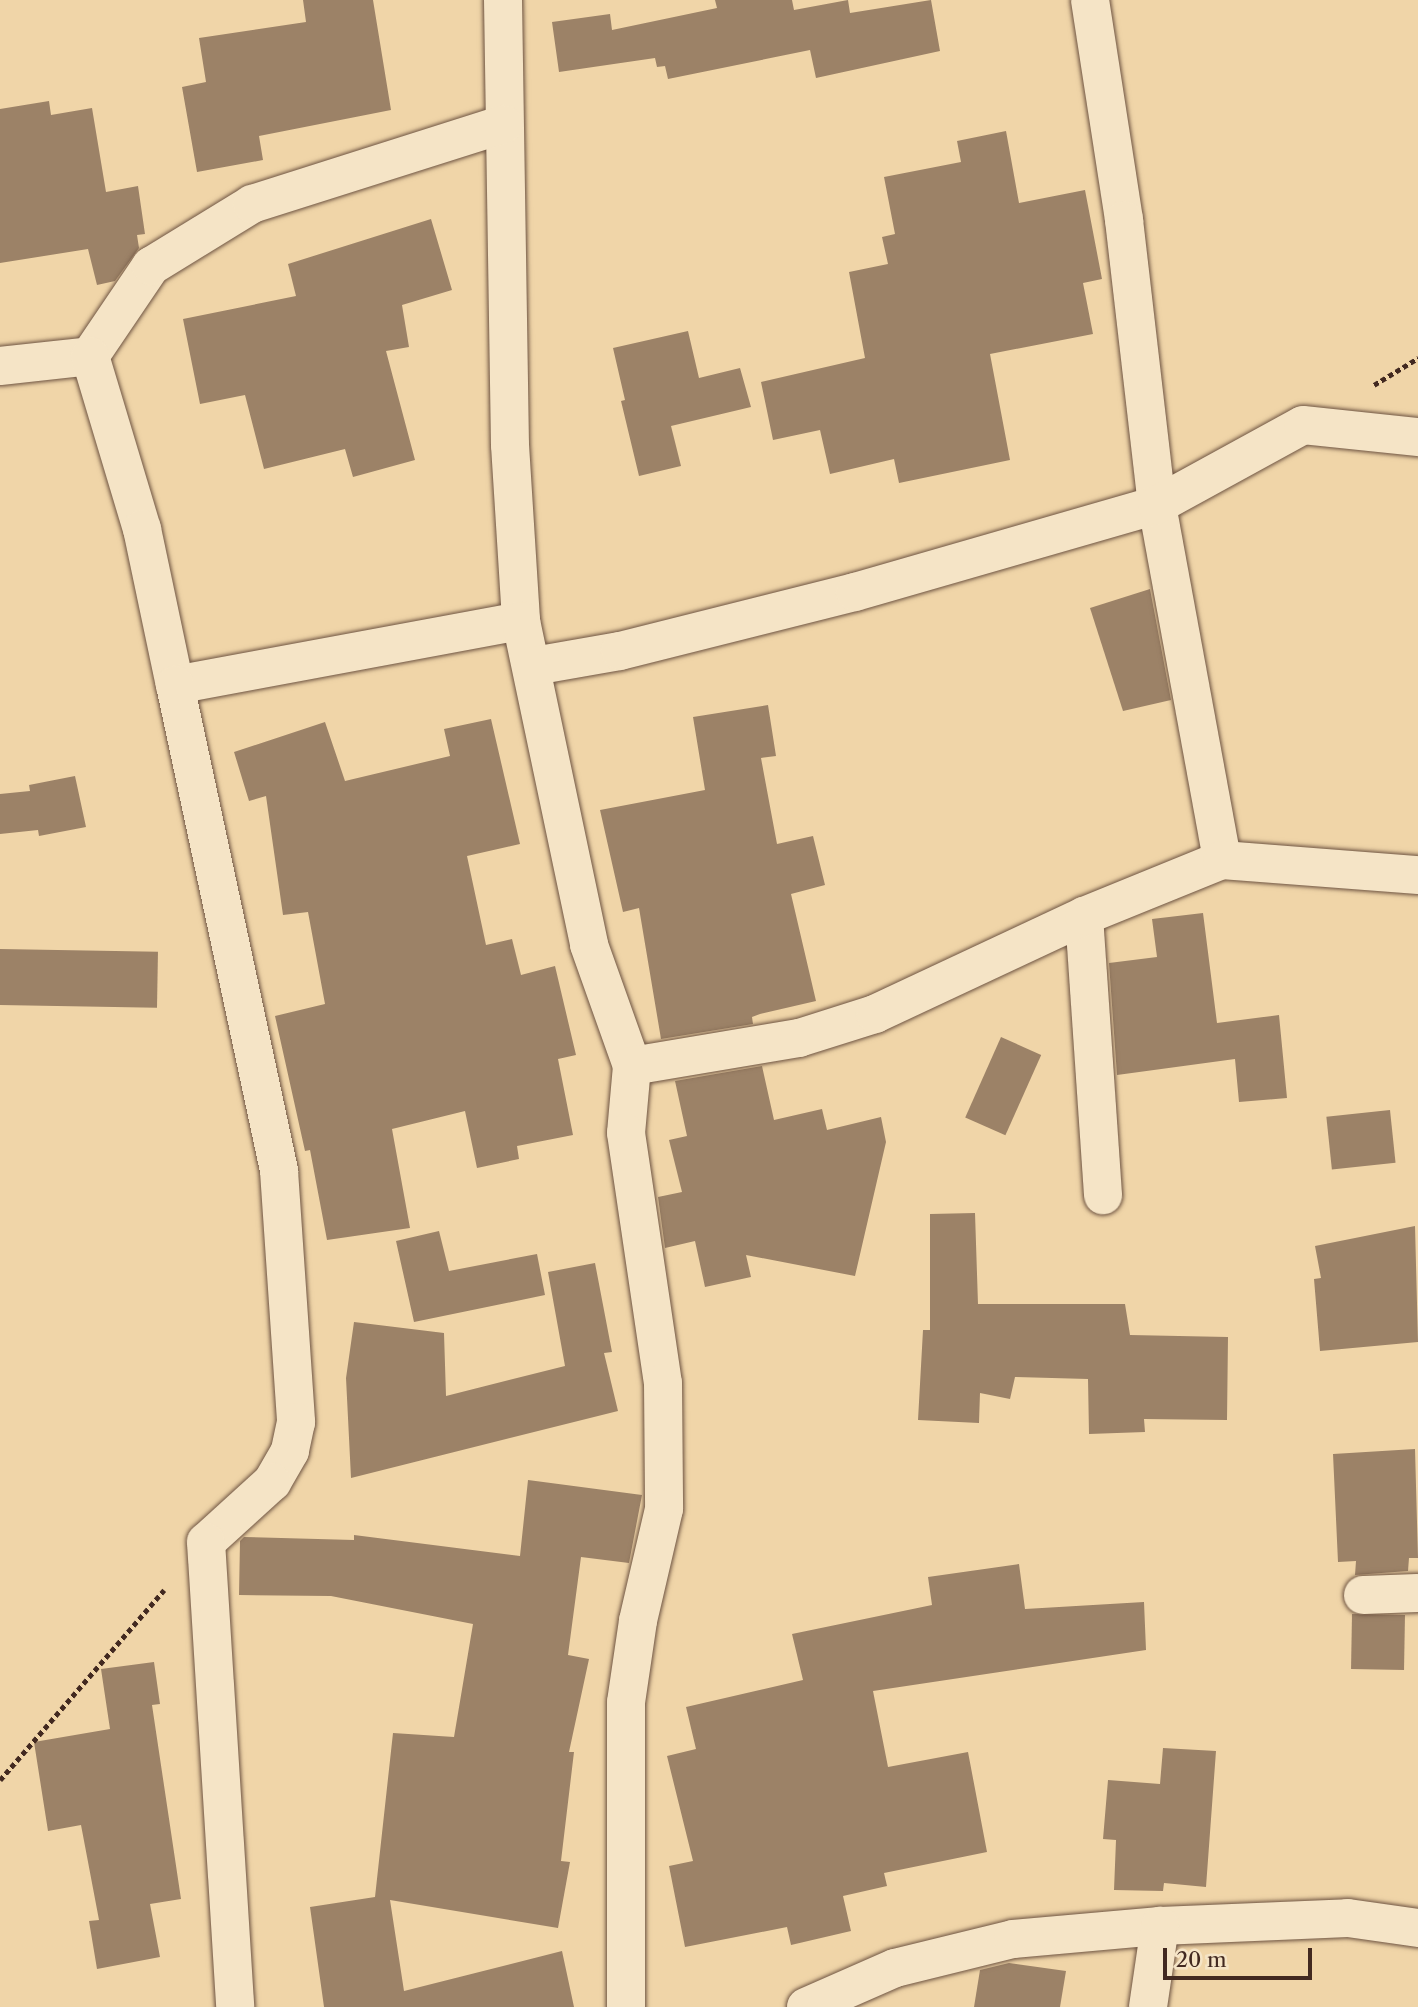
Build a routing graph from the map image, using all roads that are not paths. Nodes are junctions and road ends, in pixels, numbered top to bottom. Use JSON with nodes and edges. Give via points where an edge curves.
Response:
{"nodes":[{"id":1,"x":503,"y":0,"type":"edge"},
{"id":2,"x":1090,"y":0,"type":"edge"},
{"id":3,"x":503,"y":124,"type":"junction"},
{"id":4,"x":90,"y":356,"type":"junction"},
{"id":5,"x":0,"y":366,"type":"edge"},
{"id":6,"x":1418,"y":437,"type":"edge"},
{"id":7,"x":1157,"y":505,"type":"junction"},
{"id":8,"x":521,"y":621,"type":"junction"},
{"id":9,"x":534,"y":666,"type":"junction"},
{"id":10,"x":175,"y":685,"type":"junction"},
{"id":11,"x":1222,"y":860,"type":"junction"},
{"id":12,"x":1418,"y":875,"type":"edge"},
{"id":13,"x":1084,"y":916,"type":"junction"},
{"id":14,"x":632,"y":1066,"type":"junction"},
{"id":15,"x":1102,"y":1195,"type":"dead end"},
{"id":16,"x":1418,"y":1593,"type":"edge"},
{"id":17,"x":1363,"y":1594,"type":"dead end"},
{"id":18,"x":1160,"y":1926,"type":"junction"},
{"id":19,"x":1418,"y":1928,"type":"edge"},
{"id":20,"x":235,"y":2007,"type":"edge"},
{"id":21,"x":626,"y":2007,"type":"edge"},
{"id":22,"x":806,"y":2007,"type":"edge"},
{"id":23,"x":1148,"y":2007,"type":"edge"}],
"edges":[{"from":1,"to":3,"type":"street"},
{"from":2,"to":7,"type":"street","via":[[1124,220]]},
{"from":3,"to":4,"type":"street","via":[[252,204],[151,266]]},
{"from":3,"to":8,"type":"street","via":[[510,445]]},
{"from":4,"to":5,"type":"street"},
{"from":4,"to":10,"type":"street","via":[[142,529]]},
{"from":6,"to":7,"type":"street","via":[[1303,425]]},
{"from":7,"to":9,"type":"street","via":[[855,592],[620,650]]},
{"from":7,"to":11,"type":"street"},
{"from":8,"to":9,"type":"street"},
{"from":8,"to":10,"type":"street"},
{"from":9,"to":14,"type":"street","via":[[589,945]]},
{"from":10,"to":20,"type":"street","via":[[279,1171],[296,1422],[290,1451],[272,1482],[206,1542]]},
{"from":11,"to":12,"type":"street"},
{"from":11,"to":13,"type":"street"},
{"from":13,"to":14,"type":"street","via":[[874,1014],[799,1038]]},
{"from":13,"to":15,"type":"street"},
{"from":14,"to":21,"type":"street","via":[[626,1133],[663,1383],[664,1509],[638,1621],[626,1702]]},
{"from":16,"to":17,"type":"street"},
{"from":18,"to":19,"type":"street","via":[[1348,1918]]},
{"from":18,"to":22,"type":"street","via":[[1013,1940],[895,1968]]},
{"from":18,"to":23,"type":"street"}]}
